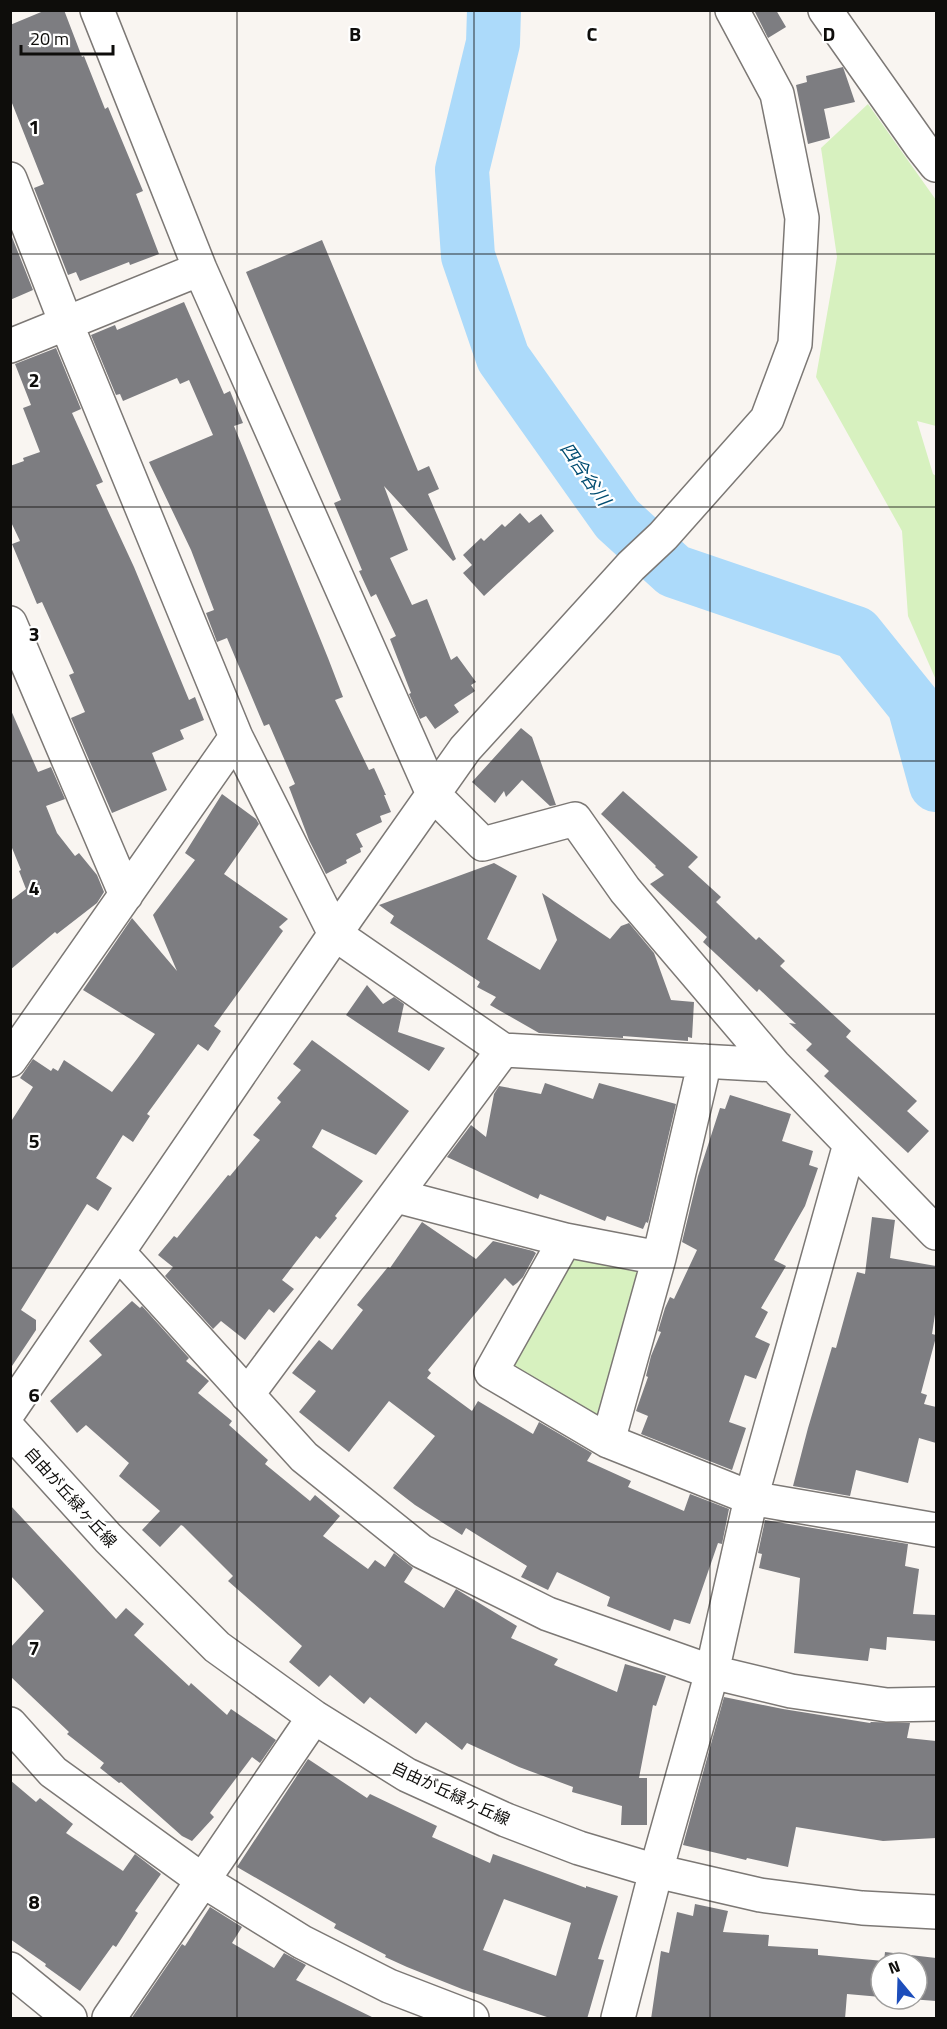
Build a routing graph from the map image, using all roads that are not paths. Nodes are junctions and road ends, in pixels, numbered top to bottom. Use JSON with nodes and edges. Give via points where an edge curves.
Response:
{"nodes":[{"id":1,"x":98,"y":10,"type":"edge"},
{"id":2,"x":732,"y":10,"type":"edge"},
{"id":3,"x":825,"y":10,"type":"edge"},
{"id":4,"x":936,"y":165,"type":"edge"},
{"id":5,"x":10,"y":179,"type":"edge"},
{"id":6,"x":200,"y":268,"type":"junction"},
{"id":7,"x":66,"y":323,"type":"junction"},
{"id":8,"x":10,"y":346,"type":"edge"},
{"id":9,"x":10,"y":623,"type":"edge"},
{"id":10,"x":236,"y":737,"type":"junction"},
{"id":11,"x":434,"y":794,"type":"junction"},
{"id":12,"x":126,"y":895,"type":"junction"},
{"id":13,"x":335,"y":934,"type":"junction"},
{"id":14,"x":503,"y":1050,"type":"junction"},
{"id":15,"x":10,"y":1060,"type":"edge"},
{"id":16,"x":705,"y":1061,"type":"junction"},
{"id":17,"x":774,"y":1065,"type":"junction"},
{"id":18,"x":850,"y":1144,"type":"junction"},
{"id":19,"x":396,"y":1196,"type":"junction"},
{"id":20,"x":936,"y":1233,"type":"edge"},
{"id":21,"x":565,"y":1240,"type":"junction"},
{"id":22,"x":118,"y":1252,"type":"junction"},
{"id":23,"x":659,"y":1258,"type":"junction"},
{"id":24,"x":247,"y":1395,"type":"junction"},
{"id":25,"x":10,"y":1410,"type":"edge"},
{"id":26,"x":10,"y":1430,"type":"edge"},
{"id":27,"x":608,"y":1441,"type":"junction"},
{"id":28,"x":751,"y":1498,"type":"junction"},
{"id":29,"x":936,"y":1530,"type":"edge"},
{"id":30,"x":712,"y":1672,"type":"junction"},
{"id":31,"x":936,"y":1704,"type":"edge"},
{"id":32,"x":314,"y":1717,"type":"junction"},
{"id":33,"x":10,"y":1724,"type":"edge"},
{"id":34,"x":656,"y":1871,"type":"junction"},
{"id":35,"x":202,"y":1880,"type":"junction"},
{"id":36,"x":936,"y":1912,"type":"edge"},
{"id":37,"x":10,"y":1969,"type":"edge"},
{"id":38,"x":70,"y":2019,"type":"edge"},
{"id":39,"x":109,"y":2019,"type":"edge"},
{"id":40,"x":472,"y":2019,"type":"edge"},
{"id":41,"x":618,"y":2019,"type":"edge"}],
"edges":[{"from":1,"to":6,"type":"street"},
{"from":2,"to":11,"type":"street","via":[[777,94],[802,218],[795,344],[768,419],[465,749]]},
{"from":3,"to":4,"type":"street"},
{"from":5,"to":7,"type":"street"},
{"from":6,"to":7,"type":"street"},
{"from":6,"to":11,"type":"street"},
{"from":7,"to":8,"type":"street"},
{"from":7,"to":10,"type":"street"},
{"from":9,"to":12,"type":"street"},
{"from":10,"to":12,"type":"street"},
{"from":10,"to":13,"type":"street"},
{"from":11,"to":13,"type":"street"},
{"from":11,"to":17,"type":"street","via":[[483,844],[575,819],[625,890]]},
{"from":12,"to":15,"type":"street"},
{"from":13,"to":14,"type":"street"},
{"from":13,"to":22,"type":"street"},
{"from":14,"to":16,"type":"street"},
{"from":14,"to":19,"type":"street"},
{"from":16,"to":17,"type":"street"},
{"from":16,"to":23,"type":"street"},
{"from":17,"to":18,"type":"street"},
{"from":18,"to":20,"type":"street"},
{"from":18,"to":28,"type":"street"},
{"from":19,"to":21,"type":"street"},
{"from":19,"to":24,"type":"street"},
{"from":21,"to":23,"type":"street"},
{"from":21,"to":27,"type":"street","via":[[491,1372]]},
{"from":22,"to":24,"type":"street"},
{"from":22,"to":25,"type":"street"},
{"from":23,"to":27,"type":"street"},
{"from":24,"to":30,"type":"street","via":[[304,1457],[421,1551],[548,1614]]},
{"from":26,"to":32,"type":"street","name":"自由が丘緑ヶ丘線","via":[[108,1538],[217,1647]]},
{"from":27,"to":28,"type":"street"},
{"from":28,"to":29,"type":"street"},
{"from":28,"to":30,"type":"street"},
{"from":30,"to":31,"type":"street","via":[[791,1691],[887,1705]]},
{"from":30,"to":34,"type":"street"},
{"from":32,"to":34,"type":"street","name":"自由が丘緑ヶ丘線","via":[[417,1780],[579,1848]]},
{"from":32,"to":35,"type":"street"},
{"from":33,"to":35,"type":"street","via":[[53,1772]]},
{"from":34,"to":36,"type":"street","name":"自由が丘緑ヶ丘線","via":[[760,1895],[862,1908]]},
{"from":34,"to":41,"type":"street"},
{"from":35,"to":39,"type":"street"},
{"from":35,"to":40,"type":"street","via":[[302,1942],[389,1986]]},
{"from":37,"to":38,"type":"street"}]}
